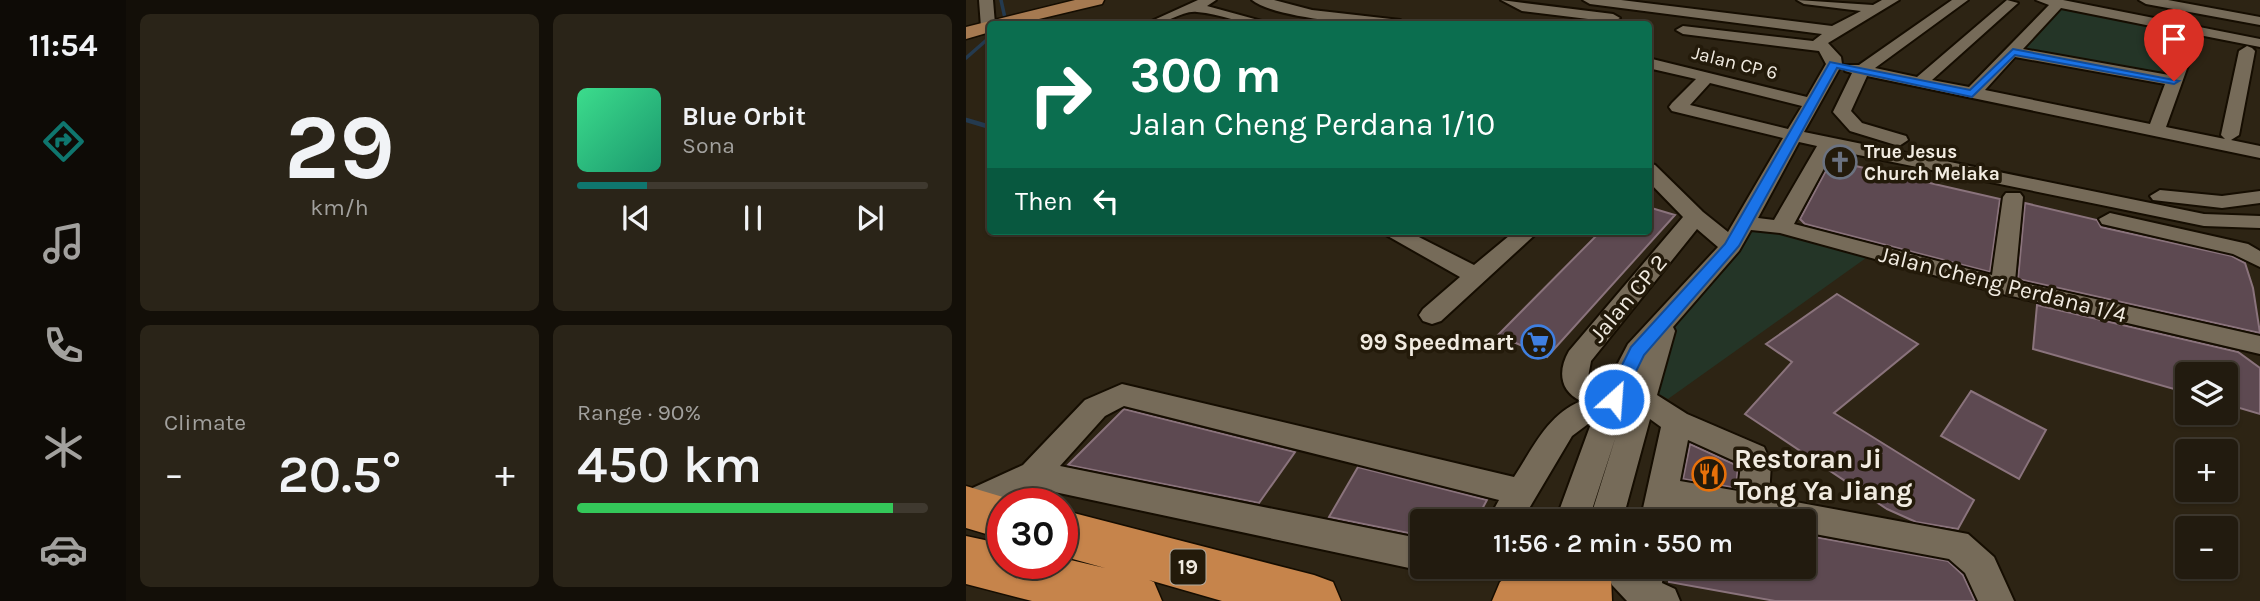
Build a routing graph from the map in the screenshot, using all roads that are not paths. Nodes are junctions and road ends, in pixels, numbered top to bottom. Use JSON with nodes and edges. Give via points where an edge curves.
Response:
{"nodes":[{"id":1,"x":986,"y":0,"type":"edge"},
{"id":2,"x":1096,"y":0,"type":"edge"},
{"id":3,"x":1210,"y":0,"type":"edge"},
{"id":4,"x":1259,"y":0,"type":"edge"},
{"id":5,"x":1307,"y":0,"type":"edge"},
{"id":6,"x":1508,"y":0,"type":"edge"},
{"id":7,"x":1590,"y":0,"type":"edge"},
{"id":8,"x":1689,"y":0,"type":"edge"},
{"id":9,"x":1804,"y":0,"type":"edge"},
{"id":10,"x":1892,"y":0,"type":"edge"},
{"id":11,"x":1961,"y":0,"type":"edge"},
{"id":12,"x":2080,"y":0,"type":"edge"},
{"id":13,"x":2146,"y":0,"type":"edge"},
{"id":14,"x":2215,"y":0,"type":"edge"},
{"id":15,"x":2004,"y":1,"type":"edge"},
{"id":16,"x":1721,"y":2,"type":"edge"},
{"id":17,"x":1546,"y":4,"type":"edge"},
{"id":18,"x":2051,"y":4,"type":"edge"},
{"id":19,"x":1669,"y":6,"type":"edge"},
{"id":20,"x":1195,"y":7,"type":"junction"},
{"id":21,"x":1285,"y":8,"type":"junction"},
{"id":22,"x":1875,"y":9,"type":"junction"},
{"id":23,"x":1225,"y":15,"type":"junction"},
{"id":24,"x":2260,"y":16,"type":"edge"},
{"id":25,"x":1621,"y":20,"type":"dead end"},
{"id":26,"x":1853,"y":20,"type":"junction"},
{"id":27,"x":994,"y":21,"type":"edge"},
{"id":28,"x":1012,"y":21,"type":"edge"},
{"id":29,"x":1160,"y":21,"type":"edge"},
{"id":30,"x":1211,"y":21,"type":"edge"},
{"id":31,"x":1252,"y":21,"type":"edge"},
{"id":32,"x":1378,"y":21,"type":"edge"},
{"id":33,"x":987,"y":27,"type":"edge"},
{"id":34,"x":1834,"y":31,"type":"junction"},
{"id":35,"x":966,"y":32,"type":"edge"},
{"id":36,"x":2192,"y":35,"type":"junction"},
{"id":37,"x":2258,"y":44,"type":"edge"},
{"id":38,"x":2013,"y":52,"type":"junction"},
{"id":39,"x":1828,"y":56,"type":"junction"},
{"id":40,"x":1652,"y":64,"type":"edge"},
{"id":41,"x":1861,"y":71,"type":"junction"},
{"id":42,"x":1708,"y":76,"type":"junction"},
{"id":43,"x":2174,"y":81,"type":"junction"},
{"id":44,"x":1919,"y":83,"type":"junction"},
{"id":45,"x":1978,"y":88,"type":"junction"},
{"id":46,"x":1811,"y":103,"type":"junction"},
{"id":47,"x":2159,"y":124,"type":"junction"},
{"id":48,"x":1795,"y":135,"type":"junction"},
{"id":49,"x":2230,"y":135,"type":"dead end"},
{"id":50,"x":1826,"y":148,"type":"junction"},
{"id":51,"x":2260,"y":152,"type":"edge"},
{"id":52,"x":1652,"y":173,"type":"edge"},
{"id":53,"x":2013,"y":197,"type":"junction"},
{"id":54,"x":2260,"y":197,"type":"edge"},
{"id":55,"x":2102,"y":209,"type":"junction"},
{"id":56,"x":1695,"y":217,"type":"junction"},
{"id":57,"x":2260,"y":222,"type":"edge"},
{"id":58,"x":1746,"y":223,"type":"junction"},
{"id":59,"x":1781,"y":227,"type":"junction"},
{"id":60,"x":1398,"y":235,"type":"edge"},
{"id":61,"x":1517,"y":235,"type":"edge"},
{"id":62,"x":1731,"y":246,"type":"junction"},
{"id":63,"x":2260,"y":260,"type":"edge"},
{"id":64,"x":1476,"y":276,"type":"junction"},
{"id":65,"x":2003,"y":286,"type":"junction"},
{"id":66,"x":1432,"y":315,"type":"dead end"},
{"id":67,"x":2260,"y":345,"type":"edge"},
{"id":68,"x":1627,"y":399,"type":"junction"},
{"id":69,"x":1677,"y":422,"type":"junction"},
{"id":70,"x":1034,"y":474,"type":"junction"},
{"id":71,"x":1521,"y":492,"type":"junction"},
{"id":72,"x":966,"y":507,"type":"edge"},
{"id":73,"x":1659,"y":507,"type":"edge"},
{"id":74,"x":1511,"y":509,"type":"edge"},
{"id":75,"x":1604,"y":509,"type":"edge"},
{"id":76,"x":1611,"y":509,"type":"edge"},
{"id":77,"x":1721,"y":509,"type":"edge"},
{"id":78,"x":1752,"y":509,"type":"edge"},
{"id":79,"x":987,"y":513,"type":"edge"},
{"id":80,"x":1816,"y":521,"type":"edge"},
{"id":81,"x":1078,"y":537,"type":"edge"},
{"id":82,"x":1410,"y":552,"type":"edge"},
{"id":83,"x":966,"y":560,"type":"edge"},
{"id":84,"x":1135,"y":601,"type":"edge"},
{"id":85,"x":1314,"y":601,"type":"edge"},
{"id":86,"x":1996,"y":601,"type":"edge"}],
"edges":[{"from":1,"to":27,"type":"street"},
{"from":2,"to":28,"type":"main road"},
{"from":3,"to":20,"type":"street"},
{"from":4,"to":21,"type":"street"},
{"from":5,"to":21,"type":"street"},
{"from":6,"to":17,"type":"street","via":[[1515,5]]},
{"from":7,"to":19,"type":"street"},
{"from":8,"to":16,"type":"street"},
{"from":9,"to":22,"type":"street"},
{"from":10,"to":22,"type":"street"},
{"from":11,"to":41,"type":"street"},
{"from":12,"to":37,"type":"street"},
{"from":13,"to":24,"type":"street"},
{"from":14,"to":24,"type":"street"},
{"from":15,"to":18,"type":"street"},
{"from":15,"to":44,"type":"street"},
{"from":16,"to":26,"type":"street"},
{"from":17,"to":25,"type":"street"},
{"from":18,"to":36,"type":"street"},
{"from":18,"to":38,"type":"street"},
{"from":19,"to":34,"type":"street"},
{"from":19,"to":39,"type":"street","via":[[1657,26]]},
{"from":20,"to":23,"type":"street"},
{"from":20,"to":29,"type":"street"},
{"from":21,"to":32,"type":"street"},
{"from":22,"to":26,"type":"street"},
{"from":23,"to":30,"type":"street"},
{"from":23,"to":31,"type":"street"},
{"from":26,"to":34,"type":"street"},
{"from":33,"to":35,"type":"main road"},
{"from":34,"to":39,"type":"street","via":[[1821,40]]},
{"from":36,"to":37,"type":"street"},
{"from":36,"to":43,"type":"street"},
{"from":37,"to":49,"type":"street"},
{"from":38,"to":43,"type":"street"},
{"from":38,"to":45,"type":"street"},
{"from":39,"to":41,"type":"street"},
{"from":39,"to":46,"type":"street"},
{"from":40,"to":42,"type":"street","name":"Jalan CP 6"},
{"from":41,"to":44,"type":"street"},
{"from":41,"to":54,"type":"street","via":[[1842,113],[1849,123],[1865,131],[2156,195],[2222,202]]},
{"from":42,"to":46,"type":"street","name":"Jalan CP 6"},
{"from":42,"to":48,"type":"street","via":[[1678,107]]},
{"from":43,"to":47,"type":"street"},
{"from":44,"to":45,"type":"street"},
{"from":45,"to":47,"type":"street"},
{"from":46,"to":48,"type":"street"},
{"from":47,"to":51,"type":"street"},
{"from":48,"to":50,"type":"street"},
{"from":48,"to":58,"type":"street"},
{"from":50,"to":53,"type":"street"},
{"from":50,"to":55,"type":"street"},
{"from":50,"to":59,"type":"street"},
{"from":52,"to":56,"type":"street"},
{"from":53,"to":55,"type":"street"},
{"from":53,"to":65,"type":"street"},
{"from":55,"to":57,"type":"street"},
{"from":55,"to":63,"type":"street","via":[[2240,249]]},
{"from":56,"to":62,"type":"street"},
{"from":56,"to":68,"type":"street","name":"Jalan CP 2","via":[[1578,358],[1574,378],[1578,387]]},
{"from":58,"to":59,"type":"street","name":"Jalan Cheng Perdana 1/4"},
{"from":58,"to":62,"type":"street"},
{"from":59,"to":65,"type":"street","name":"Jalan Cheng Perdana 1/4"},
{"from":60,"to":64,"type":"street"},
{"from":61,"to":64,"type":"street"},
{"from":62,"to":68,"type":"street","via":[[1665,320]]},
{"from":64,"to":66,"type":"street"},
{"from":65,"to":67,"type":"street","name":"Jalan Cheng Perdana 1/4"},
{"from":68,"to":69,"type":"street"},
{"from":68,"to":71,"type":"street","via":[[1576,415],[1562,428]]},
{"from":68,"to":75,"type":"street"},
{"from":68,"to":76,"type":"street"},
{"from":69,"to":73,"type":"street"},
{"from":69,"to":78,"type":"street","via":[[1753,456]]},
{"from":70,"to":71,"type":"street","via":[[1095,408],[1122,395]]},
{"from":70,"to":72,"type":"street"},
{"from":70,"to":82,"type":"street"},
{"from":71,"to":74,"type":"street"},
{"from":72,"to":79,"type":"highway"},
{"from":73,"to":77,"type":"street"},
{"from":80,"to":86,"type":"street","via":[[1956,545],[1983,566]]},
{"from":81,"to":85,"type":"highway","number":"19"},
{"from":83,"to":84,"type":"highway"}]}
